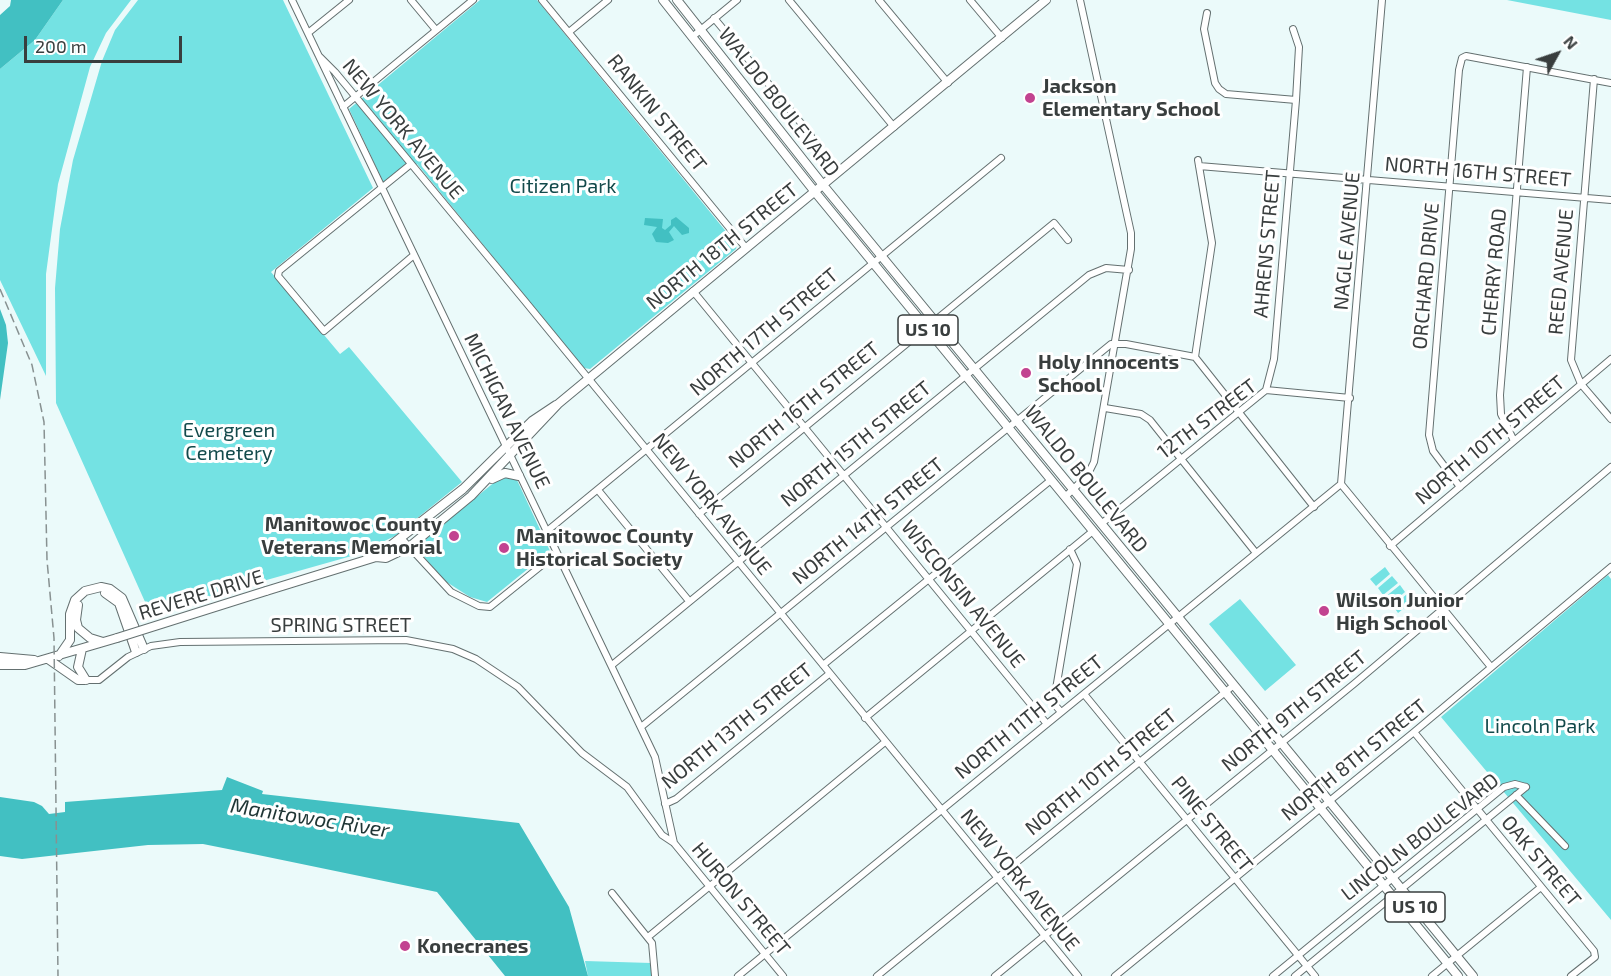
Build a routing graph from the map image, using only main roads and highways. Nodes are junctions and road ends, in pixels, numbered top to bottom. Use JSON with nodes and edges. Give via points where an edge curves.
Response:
{"nodes":[{"id":1,"x":663,"y":0,"type":"edge"},
{"id":2,"x":676,"y":0,"type":"edge"},
{"id":3,"x":1046,"y":0,"type":"edge"},
{"id":4,"x":824,"y":185,"type":"junction"},
{"id":5,"x":815,"y":192,"type":"junction"},
{"id":6,"x":558,"y":404,"type":"junction"},
{"id":7,"x":519,"y":476,"type":"road end"},
{"id":8,"x":484,"y":483,"type":"junction"},
{"id":9,"x":402,"y":539,"type":"joint"},
{"id":10,"x":409,"y":547,"type":"joint"},
{"id":11,"x":376,"y":557,"type":"junction"},
{"id":12,"x":103,"y":642,"type":"junction"},
{"id":13,"x":82,"y":649,"type":"junction"},
{"id":14,"x":59,"y":656,"type":"junction"},
{"id":15,"x":0,"y":657,"type":"edge"},
{"id":16,"x":48,"y":659,"type":"junction"},
{"id":17,"x":35,"y":660,"type":"junction"},
{"id":18,"x":0,"y":665,"type":"edge"},
{"id":19,"x":1458,"y":976,"type":"edge"},
{"id":20,"x":1473,"y":976,"type":"edge"}],
"edges":[{"from":1,"to":5,"type":"main road","name":"WALDO BOULEVARD","number":"US 10"},
{"from":2,"to":4,"type":"main road","name":"WALDO BOULEVARD","number":"US 10"},
{"from":3,"to":4,"type":"main road","name":"NORTH 18TH STREET"},
{"from":4,"to":5,"type":"main road","name":"NORTH 18TH STREET"},
{"from":4,"to":20,"type":"main road","name":"WALDO BOULEVARD","number":"US 10"},
{"from":5,"to":6,"type":"main road","name":"NORTH 18TH STREET"},
{"from":5,"to":19,"type":"main road","name":"WALDO BOULEVARD","number":"US 10"},
{"from":6,"to":8,"type":"main road","name":"NORTH 18TH STREET"},
{"from":6,"to":9,"type":"main road","name":"NORTH 18TH STREET","via":[[532,421],[463,489]]},
{"from":7,"to":8,"type":"main road","via":[[505,473]]},
{"from":8,"to":10,"type":"main road","name":"NORTH 18TH STREET"},
{"from":9,"to":11,"type":"main road","name":"REVERE DRIVE"},
{"from":10,"to":11,"type":"main road","name":"REVERE DRIVE","via":[[386,558]]},
{"from":11,"to":12,"type":"main road","name":"REVERE DRIVE","bridge":true},
{"from":12,"to":13,"type":"main road","name":"REVERE DRIVE"},
{"from":12,"to":14,"type":"main road","via":[[86,635],[76,620],[79,604],[93,593],[107,594],[119,603],[140,651],[122,598],[100,587],[85,591],[75,600],[70,614],[70,640]]},
{"from":13,"to":14,"type":"main road","name":"REVERE DRIVE"},
{"from":13,"to":16,"type":"main road","via":[[78,666],[86,680],[78,680]]},
{"from":14,"to":16,"type":"main road","name":"REVERE DRIVE"},
{"from":15,"to":17,"type":"main road","name":"REVERE DRIVE"},
{"from":16,"to":17,"type":"main road","name":"REVERE DRIVE"},
{"from":17,"to":18,"type":"main road","name":"REVERE DRIVE","via":[[25,665]]}]}
